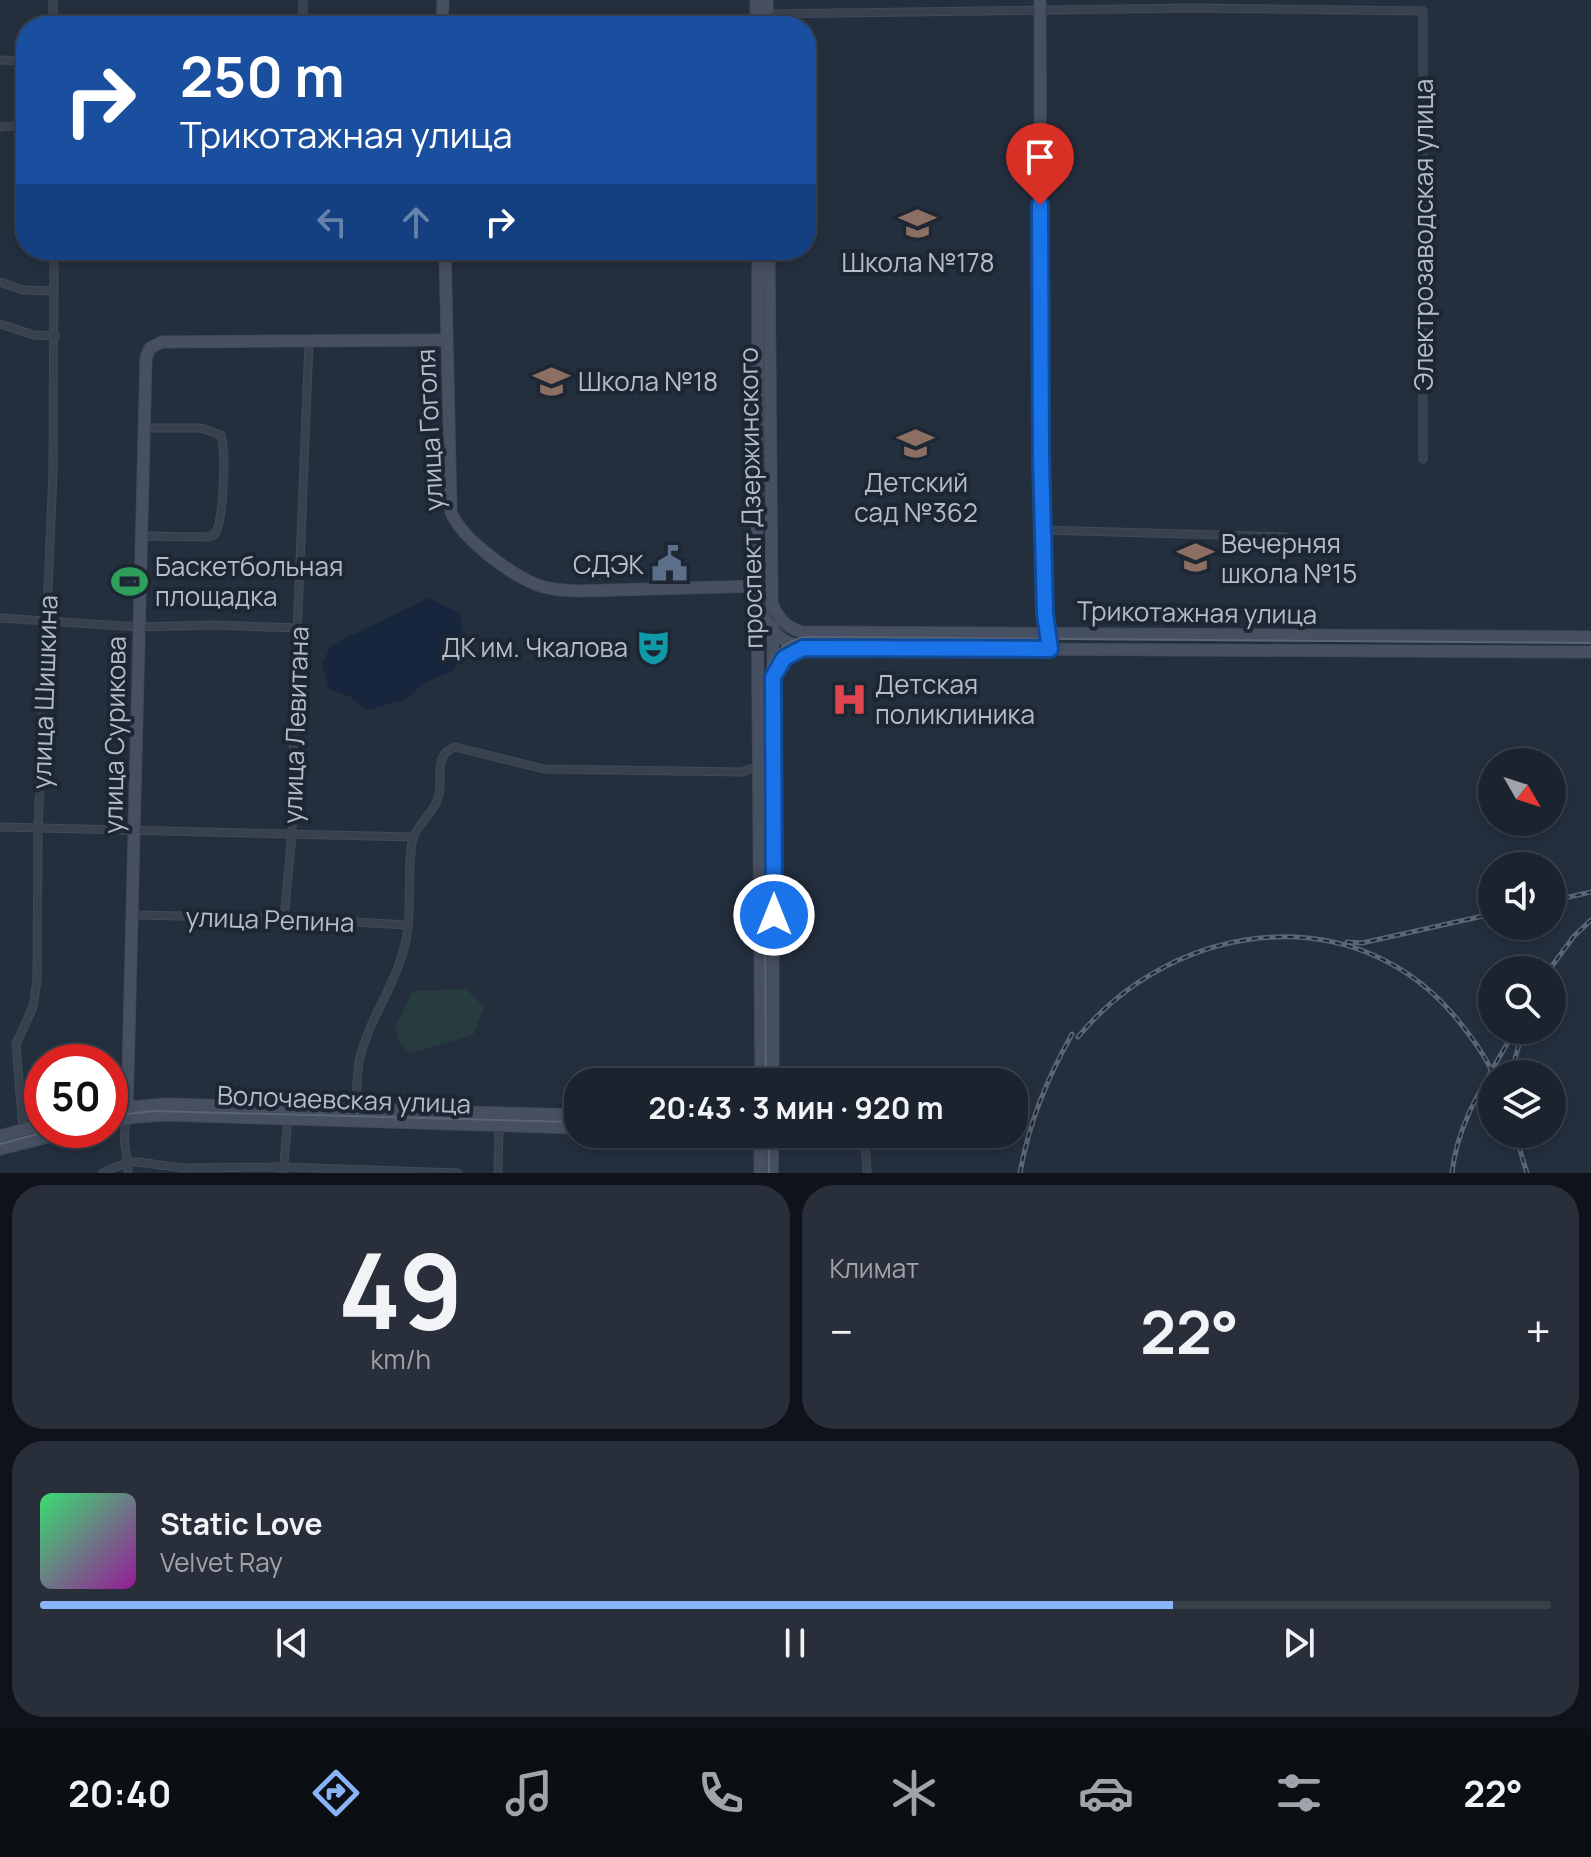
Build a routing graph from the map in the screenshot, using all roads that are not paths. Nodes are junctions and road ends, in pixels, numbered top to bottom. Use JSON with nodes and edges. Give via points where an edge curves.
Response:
{"nodes":[{"id":1,"x":1040,"y":5,"type":"edge"},
{"id":2,"x":816,"y":17,"type":"edge"},
{"id":3,"x":54,"y":260,"type":"edge"},
{"id":4,"x":445,"y":260,"type":"edge"},
{"id":5,"x":758,"y":260,"type":"edge"},
{"id":6,"x":769,"y":260,"type":"edge"},
{"id":7,"x":0,"y":282,"type":"edge"},
{"id":8,"x":54,"y":291,"type":"junction"},
{"id":9,"x":0,"y":324,"type":"edge"},
{"id":10,"x":55,"y":336,"type":"junction"},
{"id":11,"x":446,"y":340,"type":"junction"},
{"id":12,"x":309,"y":341,"type":"junction"},
{"id":13,"x":142,"y":428,"type":"junction"},
{"id":14,"x":1423,"y":459,"type":"dead end"},
{"id":15,"x":1043,"y":530,"type":"junction"},
{"id":16,"x":141,"y":536,"type":"junction"},
{"id":17,"x":1286,"y":537,"type":"dead end"},
{"id":18,"x":758,"y":586,"type":"junction"},
{"id":19,"x":772,"y":603,"type":"junction"},
{"id":20,"x":758,"y":605,"type":"junction"},
{"id":21,"x":0,"y":618,"type":"edge"},
{"id":22,"x":46,"y":622,"type":"junction"},
{"id":23,"x":138,"y":627,"type":"junction"},
{"id":24,"x":298,"y":628,"type":"junction"},
{"id":25,"x":773,"y":631,"type":"junction"},
{"id":26,"x":802,"y":632,"type":"junction"},
{"id":27,"x":1046,"y":633,"type":"junction"},
{"id":28,"x":1591,"y":637,"type":"edge"},
{"id":29,"x":784,"y":641,"type":"junction"},
{"id":30,"x":803,"y":648,"type":"junction"},
{"id":31,"x":1050,"y":649,"type":"junction"},
{"id":32,"x":773,"y":651,"type":"junction"},
{"id":33,"x":1591,"y":652,"type":"edge"},
{"id":34,"x":773,"y":677,"type":"junction"},
{"id":35,"x":758,"y":680,"type":"junction"},
{"id":36,"x":758,"y":766,"type":"junction"},
{"id":37,"x":0,"y":827,"type":"edge"},
{"id":38,"x":38,"y":829,"type":"junction"},
{"id":39,"x":134,"y":831,"type":"junction"},
{"id":40,"x":292,"y":835,"type":"junction"},
{"id":41,"x":413,"y":837,"type":"junction"},
{"id":42,"x":132,"y":915,"type":"junction"},
{"id":43,"x":284,"y":918,"type":"junction"},
{"id":44,"x":408,"y":925,"type":"junction"},
{"id":45,"x":761,"y":1068,"type":"edge"},
{"id":46,"x":773,"y":1068,"type":"edge"},
{"id":47,"x":128,"y":1073,"type":"edge"},
{"id":48,"x":128,"y":1112,"type":"edge"},
{"id":49,"x":287,"y":1113,"type":"junction"},
{"id":50,"x":356,"y":1116,"type":"junction"},
{"id":51,"x":564,"y":1116,"type":"edge"},
{"id":52,"x":499,"y":1119,"type":"junction"},
{"id":53,"x":564,"y":1126,"type":"edge"},
{"id":54,"x":23,"y":1130,"type":"joint"},
{"id":55,"x":0,"y":1136,"type":"edge"},
{"id":56,"x":24,"y":1143,"type":"edge"},
{"id":57,"x":125,"y":1148,"type":"edge"},
{"id":58,"x":760,"y":1148,"type":"edge"},
{"id":59,"x":773,"y":1148,"type":"edge"},
{"id":60,"x":866,"y":1148,"type":"edge"},
{"id":61,"x":0,"y":1149,"type":"edge"},
{"id":62,"x":128,"y":1162,"type":"junction"},
{"id":63,"x":283,"y":1170,"type":"edge"},
{"id":64,"x":102,"y":1173,"type":"edge"},
{"id":65,"x":128,"y":1173,"type":"edge"},
{"id":66,"x":458,"y":1173,"type":"edge"},
{"id":67,"x":498,"y":1173,"type":"edge"},
{"id":68,"x":760,"y":1173,"type":"edge"},
{"id":69,"x":772,"y":1173,"type":"edge"},
{"id":70,"x":867,"y":1173,"type":"edge"}],
"edges":[{"from":1,"to":2,"type":"street"},
{"from":1,"to":14,"type":"street","name":"Электрозаводская улица","via":[[1423,11]]},
{"from":1,"to":15,"type":"main road"},
{"from":3,"to":8,"type":"street","name":"улица Шишкина"},
{"from":4,"to":11,"type":"main road","name":"улица Гоголя"},
{"from":5,"to":18,"type":"main road","name":"проспект Дзержинского"},
{"from":6,"to":19,"type":"main road","name":"проспект Дзержинского"},
{"from":7,"to":8,"type":"street","via":[[23,290]]},
{"from":8,"to":10,"type":"street","name":"улица Шишкина"},
{"from":9,"to":10,"type":"street"},
{"from":10,"to":22,"type":"street","name":"улица Шишкина"},
{"from":11,"to":12,"type":"main road"},
{"from":11,"to":18,"type":"main road","name":"улица Гоголя","via":[[451,512],[484,551],[550,589]]},
{"from":12,"to":13,"type":"main road","name":"улица Сурикова","via":[[162,342],[150,348]]},
{"from":12,"to":24,"type":"street","name":"улица Левитана"},
{"from":13,"to":16,"type":"main road","name":"улица Сурикова"},
{"from":13,"to":16,"type":"street","via":[[210,429],[221,435],[224,447],[215,534]]},
{"from":15,"to":17,"type":"street"},
{"from":15,"to":27,"type":"main road"},
{"from":16,"to":23,"type":"main road","name":"улица Сурикова"},
{"from":18,"to":20,"type":"main road","name":"проспект Дзержинского"},
{"from":19,"to":25,"type":"main road","name":"проспект Дзержинского"},
{"from":19,"to":26,"type":"main road","via":[[787,626]]},
{"from":20,"to":25,"type":"main road"},
{"from":20,"to":35,"type":"main road","name":"проспект Дзержинского"},
{"from":21,"to":22,"type":"street"},
{"from":22,"to":23,"type":"street"},
{"from":22,"to":38,"type":"street","name":"улица Шишкина"},
{"from":23,"to":24,"type":"street"},
{"from":23,"to":39,"type":"main road","name":"улица Сурикова"},
{"from":24,"to":40,"type":"street","name":"улица Левитана"},
{"from":25,"to":29,"type":"main road"},
{"from":25,"to":32,"type":"main road","name":"проспект Дзержинского"},
{"from":26,"to":27,"type":"main road","name":"Трикотажная улица"},
{"from":26,"to":29,"type":"main road"},
{"from":27,"to":28,"type":"main road","name":"Трикотажная улица"},
{"from":27,"to":31,"type":"main road"},
{"from":29,"to":30,"type":"main road","name":"Трикотажная улица"},
{"from":29,"to":32,"type":"main road"},
{"from":30,"to":31,"type":"main road","name":"Трикотажная улица"},
{"from":30,"to":34,"type":"main road","via":[[784,658]]},
{"from":31,"to":33,"type":"main road","name":"Трикотажная улица"},
{"from":32,"to":34,"type":"main road","name":"проспект Дзержинского"},
{"from":32,"to":35,"type":"main road"},
{"from":34,"to":46,"type":"main road","name":"проспект Дзержинского"},
{"from":35,"to":36,"type":"main road","name":"проспект Дзержинского"},
{"from":36,"to":41,"type":"street","via":[[742,772],[544,769],[455,747],[441,757],[439,795]]},
{"from":36,"to":45,"type":"main road","name":"проспект Дзержинского"},
{"from":37,"to":38,"type":"street"},
{"from":38,"to":39,"type":"street"},
{"from":38,"to":54,"type":"street","name":"улица Шишкина","via":[[37,980],[33,1007],[16,1044]]},
{"from":39,"to":40,"type":"street"},
{"from":39,"to":42,"type":"main road","name":"улица Сурикова"},
{"from":40,"to":41,"type":"street"},
{"from":40,"to":43,"type":"street","name":"улица Левитана"},
{"from":41,"to":44,"type":"street"},
{"from":42,"to":43,"type":"street","name":"улица Репина"},
{"from":42,"to":47,"type":"main road","name":"улица Сурикова"},
{"from":43,"to":44,"type":"street","name":"улица Репина"},
{"from":44,"to":50,"type":"street","via":[[398,973],[359,1059]]},
{"from":48,"to":49,"type":"main road","name":"Волочаевская улица"},
{"from":49,"to":50,"type":"main road","name":"Волочаевская улица"},
{"from":49,"to":63,"type":"street"},
{"from":50,"to":52,"type":"main road","name":"Волочаевская улица"},
{"from":51,"to":52,"type":"main road","name":"Волочаевская улица"},
{"from":52,"to":53,"type":"main road","name":"Волочаевская улица"},
{"from":52,"to":67,"type":"street"},
{"from":54,"to":55,"type":"main road"},
{"from":56,"to":61,"type":"main road"},
{"from":57,"to":62,"type":"street"},
{"from":58,"to":68,"type":"main road"},
{"from":59,"to":69,"type":"main road"},
{"from":60,"to":70,"type":"street"},
{"from":62,"to":63,"type":"street"},
{"from":62,"to":64,"type":"street"},
{"from":62,"to":65,"type":"street"},
{"from":63,"to":66,"type":"street"}]}
